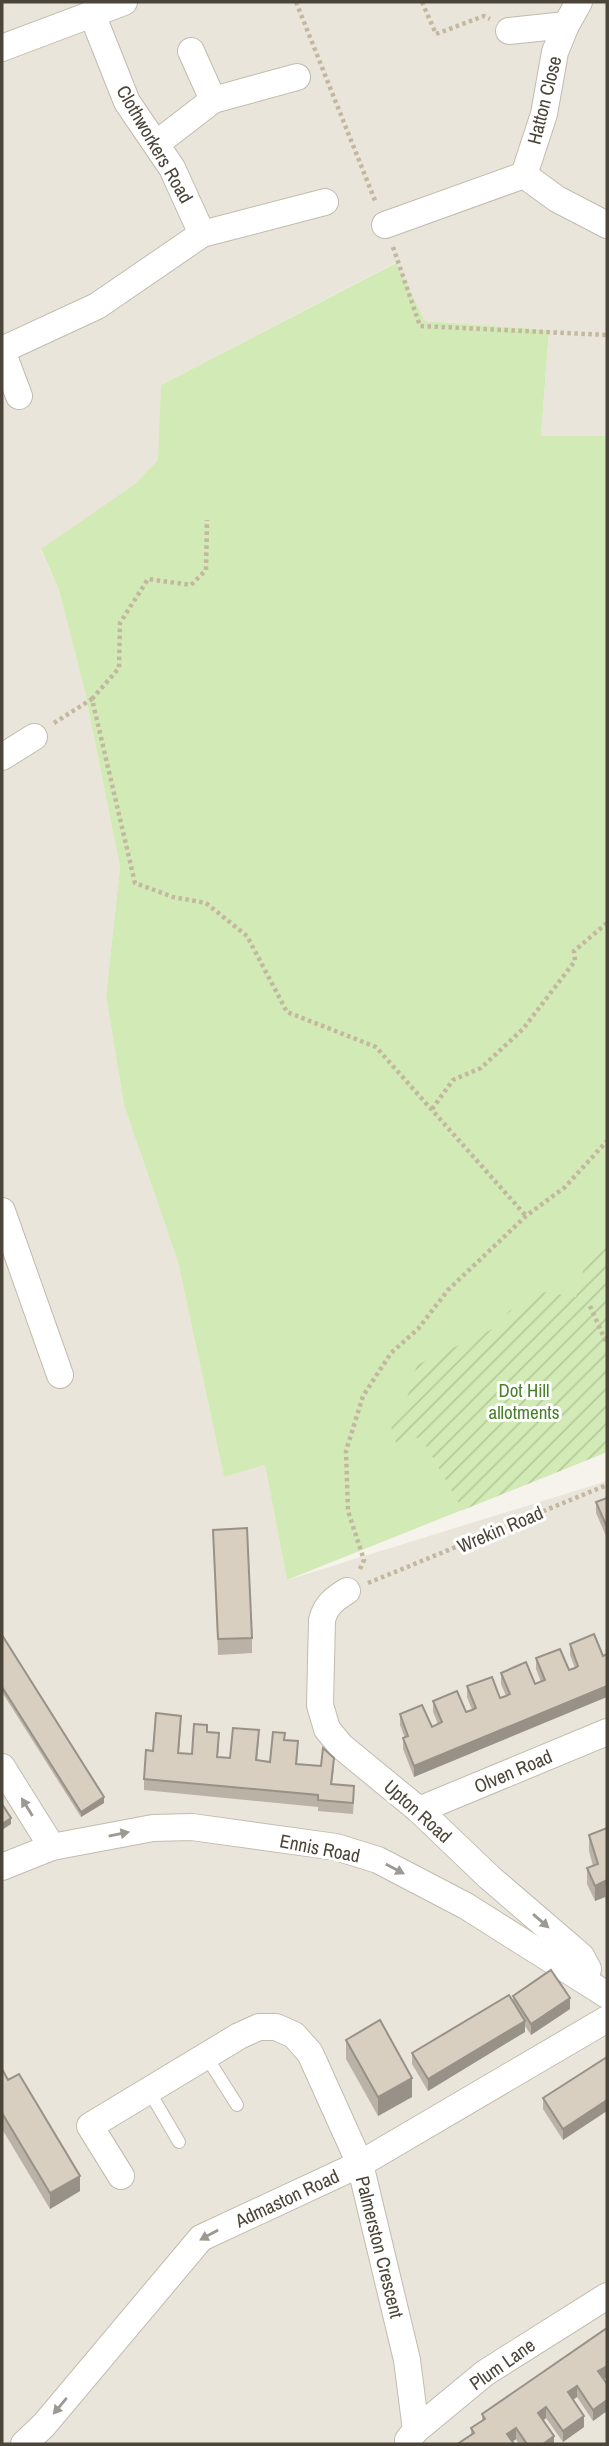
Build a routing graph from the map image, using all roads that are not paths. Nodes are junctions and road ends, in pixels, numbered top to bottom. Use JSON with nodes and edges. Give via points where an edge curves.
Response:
{"nodes":[{"id":1,"x":124,"y":2,"type":"edge"},
{"id":2,"x":579,"y":2,"type":"edge"},
{"id":3,"x":92,"y":15,"type":"junction"},
{"id":4,"x":566,"y":25,"type":"junction"},
{"id":5,"x":509,"y":31,"type":"road end"},
{"id":6,"x":2,"y":48,"type":"edge"},
{"id":7,"x":191,"y":51,"type":"dead end"},
{"id":8,"x":297,"y":77,"type":"dead end"},
{"id":9,"x":214,"y":100,"type":"junction"},
{"id":10,"x":156,"y":144,"type":"junction"},
{"id":11,"x":524,"y":175,"type":"junction"},
{"id":12,"x":325,"y":202,"type":"dead end"},
{"id":13,"x":385,"y":225,"type":"dead end"},
{"id":14,"x":607,"y":225,"type":"edge"},
{"id":15,"x":202,"y":234,"type":"junction"},
{"id":16,"x":2,"y":350,"type":"edge"},
{"id":17,"x":19,"y":396,"type":"dead end"},
{"id":18,"x":34,"y":737,"type":"road end"},
{"id":19,"x":2,"y":757,"type":"edge"},
{"id":20,"x":2,"y":1211,"type":"edge"},
{"id":21,"x":60,"y":1375,"type":"dead end"},
{"id":22,"x":347,"y":1591,"type":"road end"},
{"id":23,"x":607,"y":1732,"type":"edge"},
{"id":24,"x":2,"y":1767,"type":"edge"},
{"id":25,"x":419,"y":1810,"type":"junction"},
{"id":26,"x":52,"y":1847,"type":"junction"},
{"id":27,"x":2,"y":1867,"type":"edge"},
{"id":28,"x":585,"y":1980,"type":"junction"},
{"id":29,"x":607,"y":1995,"type":"edge"},
{"id":30,"x":607,"y":2019,"type":"edge"},
{"id":31,"x":206,"y":2056,"type":"junction"},
{"id":32,"x":149,"y":2091,"type":"junction"},
{"id":33,"x":237,"y":2105,"type":"dead end"},
{"id":34,"x":179,"y":2143,"type":"dead end"},
{"id":35,"x":360,"y":2164,"type":"junction"},
{"id":36,"x":121,"y":2176,"type":"dead end"},
{"id":37,"x":607,"y":2296,"type":"edge"},
{"id":38,"x":411,"y":2437,"type":"edge"},
{"id":39,"x":24,"y":2444,"type":"edge"}],
"edges":[{"from":1,"to":3,"type":"street"},
{"from":2,"to":4,"type":"street","name":"Hatton Close"},
{"from":3,"to":6,"type":"street"},
{"from":3,"to":10,"type":"street","name":"Clothworkers Road","via":[[127,102]]},
{"from":4,"to":5,"type":"street","name":"Hatton Close"},
{"from":4,"to":11,"type":"street","name":"Hatton Close","via":[[555,51],[544,114]]},
{"from":7,"to":9,"type":"street"},
{"from":8,"to":9,"type":"street"},
{"from":9,"to":10,"type":"street"},
{"from":10,"to":15,"type":"street","name":"Clothworkers Road"},
{"from":11,"to":13,"type":"street"},
{"from":11,"to":14,"type":"street","via":[[557,199]]},
{"from":12,"to":15,"type":"street"},
{"from":15,"to":16,"type":"street","via":[[97,306]]},
{"from":16,"to":17,"type":"street"},
{"from":18,"to":19,"type":"street"},
{"from":20,"to":21,"type":"street"},
{"from":22,"to":25,"type":"street","name":"Upton Road","via":[[334,1598],[322,1620],[320,1705],[327,1729],[341,1746]]},
{"from":23,"to":25,"type":"street","name":"Olven Road"},
{"from":26,"to":24,"type":"street","one_way":true},
{"from":25,"to":28,"type":"street","name":"Upton Road","one_way":true,"via":[[581,1956],[588,1969]]},
{"from":26,"to":27,"type":"street","name":"Ennis Road"},
{"from":26,"to":28,"type":"street","name":"Ennis Road","one_way":true,"via":[[153,1828],[192,1827],[336,1847],[377,1860],[466,1906]]},
{"from":28,"to":29,"type":"street","name":"Ennis Road"},
{"from":30,"to":35,"type":"street","name":"Admaston Road"},
{"from":31,"to":32,"type":"street","name":"Palmerston Crescent"},
{"from":31,"to":33,"type":"lane"},
{"from":31,"to":35,"type":"street","name":"Palmerston Crescent","via":[[259,2027],[276,2027],[294,2035],[310,2053]]},
{"from":32,"to":34,"type":"lane"},
{"from":32,"to":36,"type":"street","name":"Palmerston Crescent","via":[[90,2126]]},
{"from":35,"to":38,"type":"street","name":"Palmerston Crescent","via":[[407,2360]]},
{"from":35,"to":39,"type":"street","name":"Admaston Road","one_way":true,"via":[[201,2238]]},
{"from":37,"to":38,"type":"street","name":"Plum Lane","via":[[485,2372]]}]}
